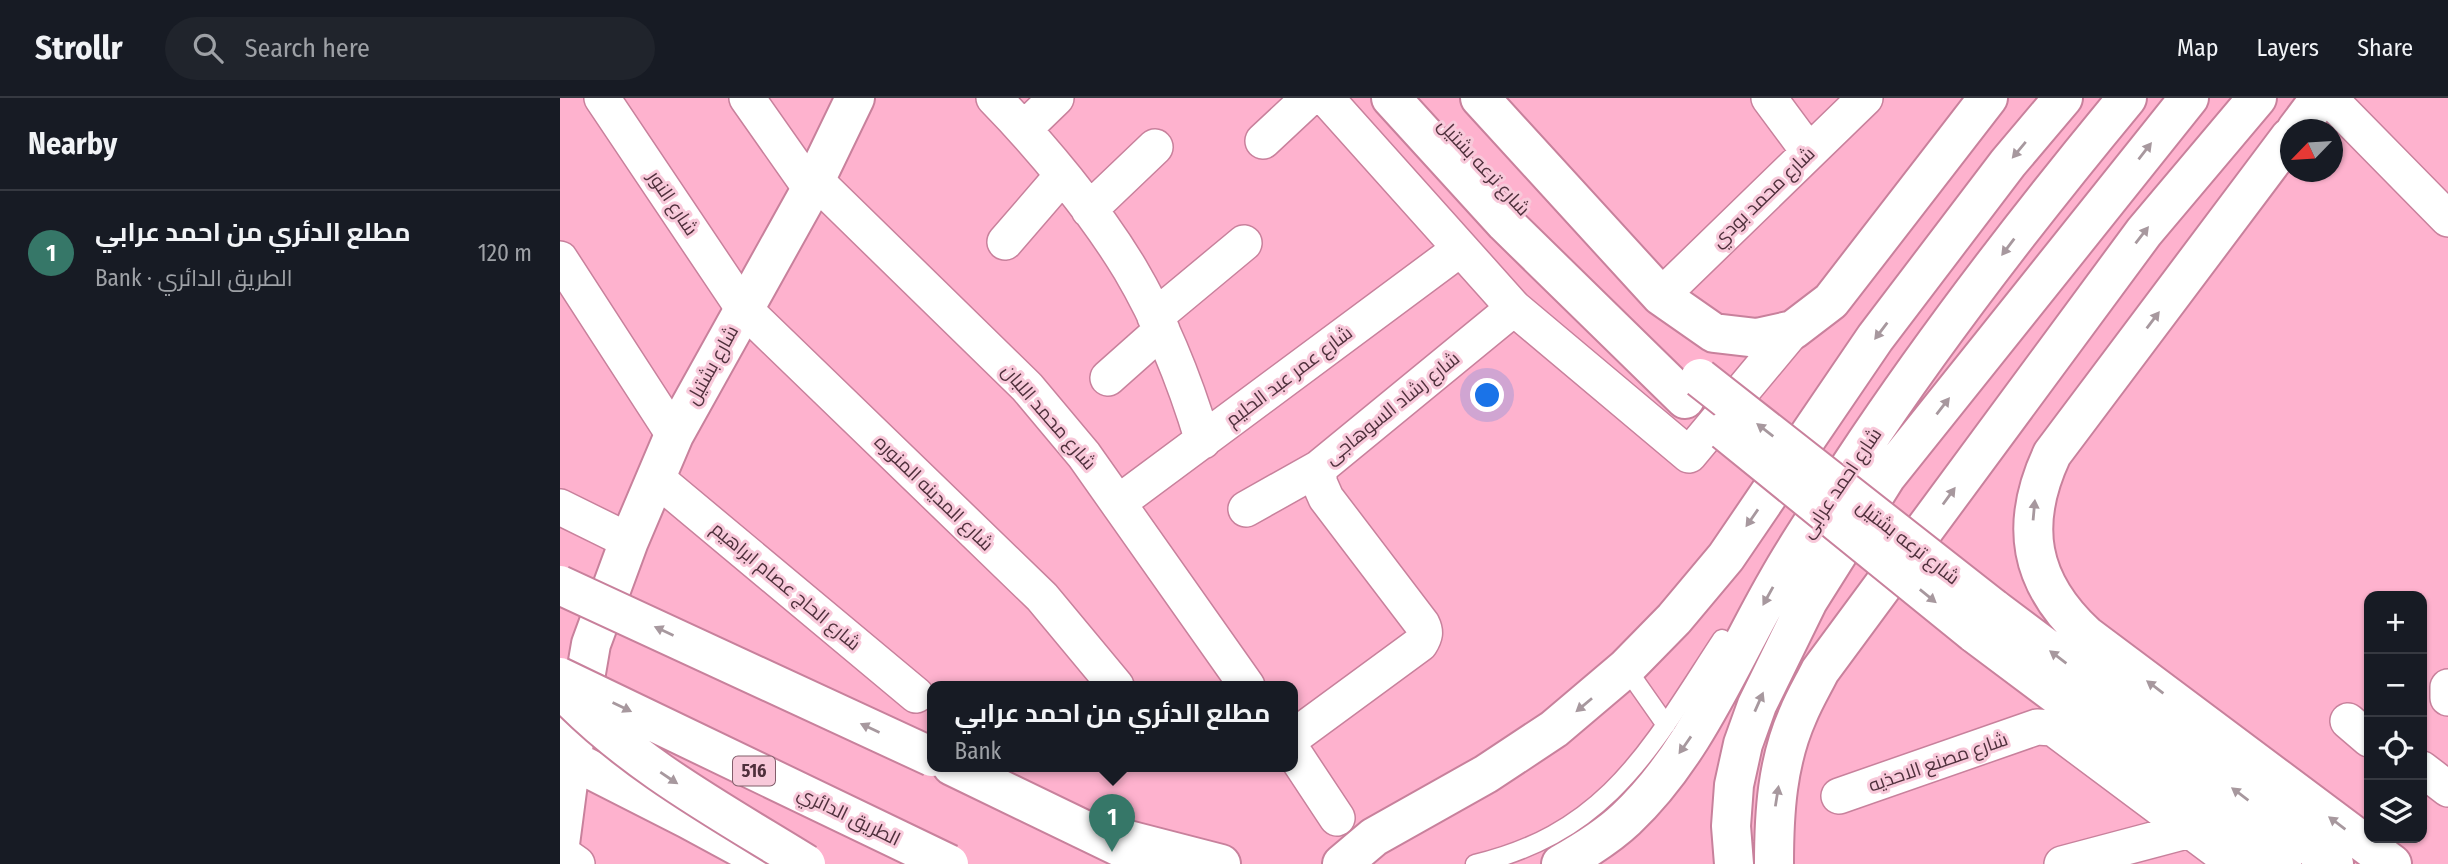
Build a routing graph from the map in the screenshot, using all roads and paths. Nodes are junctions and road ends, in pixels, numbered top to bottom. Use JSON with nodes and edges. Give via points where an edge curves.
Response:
{"nodes":[{"id":1,"x":602,"y":98,"type":"edge"},
{"id":2,"x":747,"y":98,"type":"edge"},
{"id":3,"x":855,"y":98,"type":"edge"},
{"id":4,"x":994,"y":98,"type":"edge"},
{"id":5,"x":1056,"y":98,"type":"edge"},
{"id":6,"x":1309,"y":98,"type":"edge"},
{"id":7,"x":1326,"y":98,"type":"edge"},
{"id":8,"x":1391,"y":98,"type":"edge"},
{"id":9,"x":1422,"y":98,"type":"edge"},
{"id":10,"x":1480,"y":98,"type":"edge"},
{"id":11,"x":1769,"y":98,"type":"edge"},
{"id":12,"x":1864,"y":98,"type":"edge"},
{"id":13,"x":1988,"y":98,"type":"edge"},
{"id":14,"x":2063,"y":98,"type":"edge"},
{"id":15,"x":2127,"y":98,"type":"edge"},
{"id":16,"x":2189,"y":98,"type":"edge"},
{"id":17,"x":2258,"y":98,"type":"edge"},
{"id":18,"x":2320,"y":98,"type":"edge"},
{"id":19,"x":2329,"y":98,"type":"edge"},
{"id":20,"x":2304,"y":119,"type":"edge"},
{"id":21,"x":1024,"y":129,"type":"junction"},
{"id":22,"x":1263,"y":141,"type":"dead end"},
{"id":23,"x":1155,"y":148,"type":"dead end"},
{"id":24,"x":1809,"y":152,"type":"junction"},
{"id":25,"x":2280,"y":152,"type":"edge"},
{"id":26,"x":1062,"y":177,"type":"junction"},
{"id":27,"x":812,"y":184,"type":"junction"},
{"id":28,"x":1089,"y":210,"type":"junction"},
{"id":29,"x":2448,"y":219,"type":"edge"},
{"id":30,"x":1005,"y":242,"type":"dead end"},
{"id":31,"x":1244,"y":243,"type":"dead end"},
{"id":32,"x":1460,"y":248,"type":"junction"},
{"id":33,"x":560,"y":259,"type":"edge"},
{"id":34,"x":1661,"y":296,"type":"junction"},
{"id":35,"x":743,"y":308,"type":"junction"},
{"id":36,"x":1514,"y":308,"type":"junction"},
{"id":37,"x":1158,"y":323,"type":"junction"},
{"id":38,"x":1793,"y":330,"type":"junction"},
{"id":39,"x":1108,"y":378,"type":"dead end"},
{"id":40,"x":1693,"y":388,"type":"junction"},
{"id":41,"x":674,"y":435,"type":"junction"},
{"id":42,"x":1203,"y":441,"type":"junction"},
{"id":43,"x":1319,"y":468,"type":"junction"},
{"id":44,"x":656,"y":478,"type":"junction"},
{"id":45,"x":1118,"y":503,"type":"junction"},
{"id":46,"x":563,"y":505,"type":"edge"},
{"id":47,"x":1246,"y":509,"type":"dead end"},
{"id":48,"x":629,"y":541,"type":"junction"},
{"id":49,"x":560,"y":584,"type":"edge"},
{"id":50,"x":1983,"y":620,"type":"junction"},
{"id":51,"x":1723,"y":639,"type":"dead end"},
{"id":52,"x":1626,"y":668,"type":"junction"},
{"id":53,"x":560,"y":677,"type":"edge"},
{"id":54,"x":1112,"y":681,"type":"edge"},
{"id":55,"x":1243,"y":681,"type":"edge"},
{"id":56,"x":2448,"y":687,"type":"edge"},
{"id":57,"x":560,"y":688,"type":"edge"},
{"id":58,"x":916,"y":695,"type":"dead end"},
{"id":59,"x":2448,"y":698,"type":"edge"},
{"id":60,"x":1665,"y":725,"type":"junction"},
{"id":61,"x":1298,"y":734,"type":"edge"},
{"id":62,"x":927,"y":755,"type":"edge"},
{"id":63,"x":566,"y":757,"type":"edge"},
{"id":64,"x":1298,"y":759,"type":"edge"},
{"id":65,"x":965,"y":772,"type":"edge"},
{"id":66,"x":2427,"y":773,"type":"edge"},
{"id":67,"x":2448,"y":789,"type":"edge"},
{"id":68,"x":1839,"y":796,"type":"dead end"},
{"id":69,"x":1338,"y":818,"type":"dead end"},
{"id":70,"x":1088,"y":830,"type":"junction"},
{"id":71,"x":2190,"y":830,"type":"junction"},
{"id":72,"x":560,"y":844,"type":"edge"},
{"id":73,"x":560,"y":852,"type":"edge"},
{"id":74,"x":1545,"y":854,"type":"edge"},
{"id":75,"x":2128,"y":856,"type":"edge"},
{"id":76,"x":577,"y":864,"type":"edge"},
{"id":77,"x":771,"y":864,"type":"edge"},
{"id":78,"x":806,"y":864,"type":"edge"},
{"id":79,"x":949,"y":864,"type":"edge"},
{"id":80,"x":1156,"y":864,"type":"edge"},
{"id":81,"x":1221,"y":864,"type":"edge"},
{"id":82,"x":1342,"y":864,"type":"edge"},
{"id":83,"x":1475,"y":864,"type":"edge"},
{"id":84,"x":1734,"y":864,"type":"edge"},
{"id":85,"x":1774,"y":864,"type":"edge"},
{"id":86,"x":2062,"y":864,"type":"edge"},
{"id":87,"x":2235,"y":864,"type":"edge"},
{"id":88,"x":2282,"y":864,"type":"edge"},
{"id":89,"x":2334,"y":864,"type":"edge"},
{"id":90,"x":2392,"y":864,"type":"edge"}],
"edges":[{"from":1,"to":35,"type":"street","name":"شارع النور"},
{"from":2,"to":27,"type":"street","name":"شارع محمد اللبان"},
{"from":3,"to":27,"type":"main road","name":"شارع بشتيل"},
{"from":4,"to":21,"type":"street"},
{"from":5,"to":21,"type":"street"},
{"from":6,"to":22,"type":"street"},
{"from":7,"to":32,"type":"street"},
{"from":8,"to":40,"type":"main road","name":"شارع ترعه بشتيل","via":[[1505,223]]},
{"from":9,"to":40,"type":"main road","name":"شارع ترعه بشتيل"},
{"from":10,"to":34,"type":"main road"},
{"from":11,"to":24,"type":"street"},
{"from":12,"to":24,"type":"street","name":"شارع محمد بودي"},
{"from":13,"to":38,"type":"main road","via":[[1831,301]]},
{"from":14,"to":52,"type":"main road","one_way":true,"via":[[1875,338],[1726,556]]},
{"from":15,"to":74,"type":"main road","name":"شارع احمد عرابى","one_way":true,"via":[[1970,297],[1855,460],[1777,579],[1722,688],[1655,787],[1626,819],[1592,845]]},
{"from":84,"to":16,"type":"main road","name":"شارع احمد عرابى","one_way":true,"via":[[1734,785],[1743,744],[1808,601],[1886,477]]},
{"from":85,"to":17,"type":"main road","one_way":true,"via":[[1774,813],[1782,764],[1797,716],[1820,671],[2144,232]]},
{"from":18,"to":20,"type":"main road"},
{"from":19,"to":29,"type":"street"},
{"from":21,"to":26,"type":"street"},
{"from":23,"to":28,"type":"street"},
{"from":24,"to":34,"type":"street","name":"شارع محمد بودي"},
{"from":90,"to":25,"type":"main road","one_way":true,"via":[[2086,635],[2052,596],[2035,547],[2035,499],[2052,454]]},
{"from":26,"to":28,"type":"street"},
{"from":26,"to":30,"type":"street"},
{"from":27,"to":35,"type":"main road","name":"شارع بشتيل"},
{"from":27,"to":45,"type":"street","name":"شارع محمد اللبان","via":[[1027,387]]},
{"from":28,"to":37,"type":"street","via":[[1130,269]]},
{"from":31,"to":37,"type":"street"},
{"from":32,"to":36,"type":"street"},
{"from":32,"to":42,"type":"street","name":"شارع عمر عبد الحليم"},
{"from":33,"to":41,"type":"street"},
{"from":34,"to":38,"type":"main road","via":[[1714,333],[1757,338]]},
{"from":35,"to":41,"type":"main road","name":"شارع بشتيل"},
{"from":35,"to":54,"type":"street","name":"شارع المدينه المنوره","via":[[1042,597]]},
{"from":36,"to":38,"type":"street","via":[[1689,455]]},
{"from":36,"to":43,"type":"street","name":"شارع رشاد السوهاجى"},
{"from":37,"to":39,"type":"street"},
{"from":37,"to":42,"type":"street"},
{"from":40,"to":50,"type":"main road","name":"شارع ترعه بشتيل","bridge":true},
{"from":41,"to":44,"type":"main road","name":"شارع بشتيل"},
{"from":42,"to":45,"type":"street","name":"شارع عمر عبد الحليم"},
{"from":43,"to":47,"type":"street"},
{"from":43,"to":61,"type":"street","name":"شارع رشاد السوهاجى","via":[[1326,498],[1425,630],[1420,644]]},
{"from":44,"to":48,"type":"main road","name":"شارع بشتيل"},
{"from":44,"to":58,"type":"street","name":"شارع الحاج عصام ابراهيم"},
{"from":45,"to":55,"type":"street","name":"شارع محمد اللبان"},
{"from":46,"to":48,"type":"street"},
{"from":48,"to":63,"type":"main road","name":"شارع بشتيل","via":[[591,644]]},
{"from":62,"to":49,"type":"main road","one_way":true,"bridge":true},
{"from":50,"to":88,"type":"main road","name":"شارع ترعه بشتيل"},
{"from":89,"to":50,"type":"main road","name":"شارع ترعه بشتيل","one_way":true},
{"from":51,"to":60,"type":"lane"},
{"from":52,"to":60,"type":"lane"},
{"from":52,"to":82,"type":"main road","one_way":true,"via":[[1521,752],[1374,837]]},
{"from":53,"to":79,"type":"main road","name":"الطريق الدائري","number":"516","one_way":true,"bridge":true},
{"from":56,"to":59,"type":"street"},
{"from":57,"to":78,"type":"main road","one_way":true,"bridge":true,"via":[[631,753]]},
{"from":60,"to":74,"type":"lane","via":[[1648,752],[1604,800],[1578,819]]},
{"from":63,"to":72,"type":"main road","name":"شارع بشتيل"},
{"from":63,"to":77,"type":"main road"},
{"from":64,"to":69,"type":"street"},
{"from":65,"to":70,"type":"main road"},
{"from":66,"to":67,"type":"street"},
{"from":68,"to":71,"type":"street","name":"شارع مصنع الاحذيه","via":[[2037,727],[2053,728]]},
{"from":70,"to":80,"type":"main road"},
{"from":70,"to":81,"type":"main road"},
{"from":71,"to":75,"type":"street"},
{"from":71,"to":87,"type":"street"},
{"from":73,"to":76,"type":"street"},
{"from":74,"to":83,"type":"lane"},
{"from":75,"to":86,"type":"street"}]}
